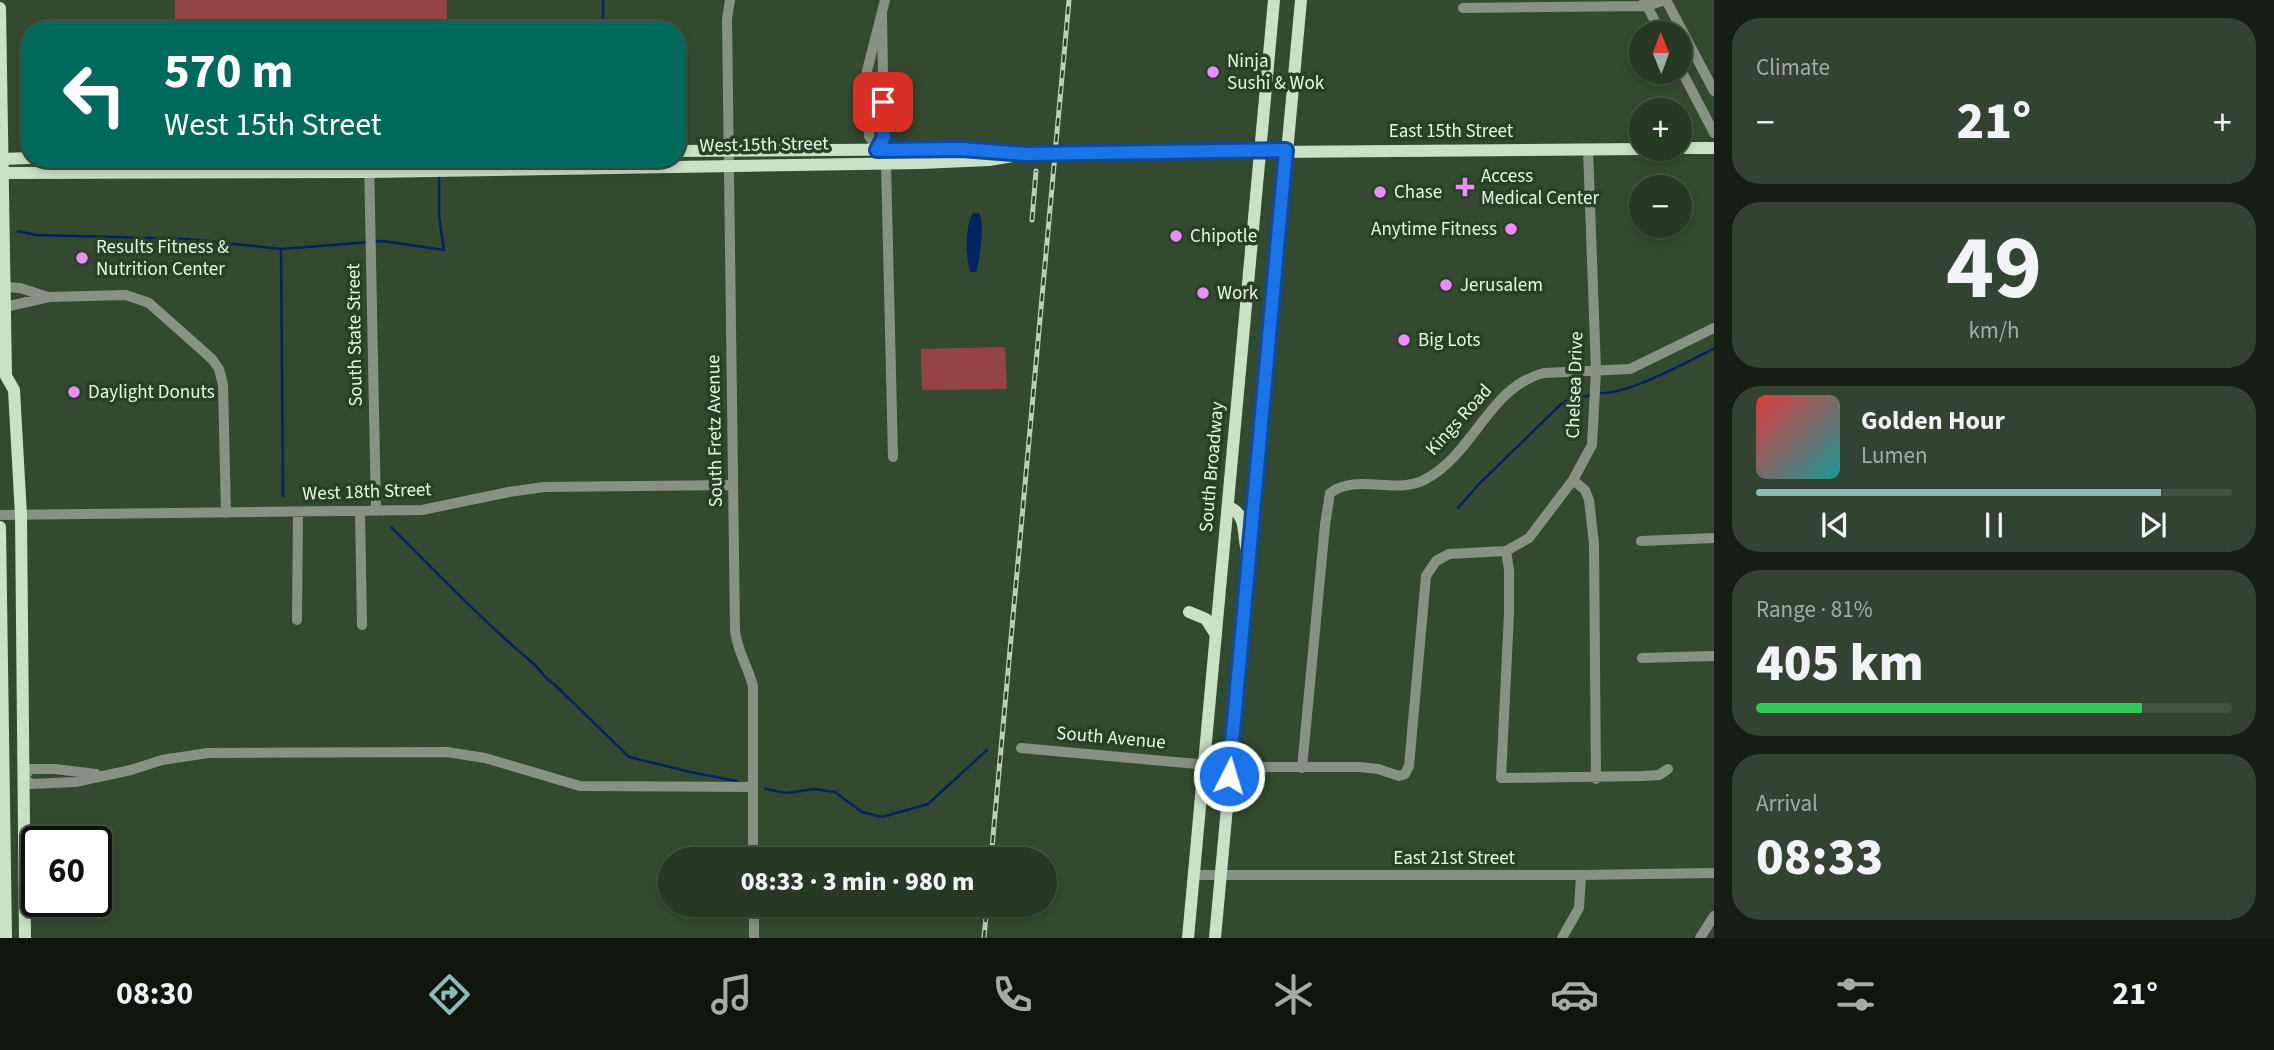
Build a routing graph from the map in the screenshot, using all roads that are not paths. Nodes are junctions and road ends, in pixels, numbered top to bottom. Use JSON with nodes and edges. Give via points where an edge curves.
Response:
{"nodes":[{"id":1,"x":730,"y":0,"type":"edge"},
{"id":2,"x":886,"y":0,"type":"edge"},
{"id":3,"x":1274,"y":0,"type":"edge"},
{"id":4,"x":1301,"y":0,"type":"edge"},
{"id":5,"x":1665,"y":0,"type":"edge"},
{"id":6,"x":1645,"y":3,"type":"edge"},
{"id":7,"x":0,"y":8,"type":"edge"},
{"id":8,"x":1463,"y":8,"type":"dead end"},
{"id":9,"x":882,"y":13,"type":"junction"},
{"id":10,"x":1655,"y":21,"type":"edge"},
{"id":11,"x":1688,"y":84,"type":"edge"},
{"id":12,"x":1714,"y":91,"type":"edge"},
{"id":13,"x":1714,"y":133,"type":"edge"},
{"id":14,"x":1692,"y":148,"type":"edge"},
{"id":15,"x":1714,"y":148,"type":"edge"},
{"id":16,"x":1588,"y":149,"type":"junction"},
{"id":17,"x":1629,"y":149,"type":"edge"},
{"id":18,"x":877,"y":150,"type":"junction"},
{"id":19,"x":1286,"y":150,"type":"junction"},
{"id":20,"x":686,"y":151,"type":"edge"},
{"id":21,"x":729,"y":151,"type":"junction"},
{"id":22,"x":1260,"y":151,"type":"junction"},
{"id":23,"x":1025,"y":154,"type":"junction"},
{"id":24,"x":1,"y":159,"type":"edge"},
{"id":25,"x":21,"y":159,"type":"edge"},
{"id":26,"x":886,"y":163,"type":"junction"},
{"id":27,"x":686,"y":165,"type":"edge"},
{"id":28,"x":728,"y":165,"type":"junction"},
{"id":29,"x":232,"y":168,"type":"edge"},
{"id":30,"x":370,"y":168,"type":"edge"},
{"id":31,"x":2,"y":173,"type":"edge"},
{"id":32,"x":5,"y":287,"type":"junction"},
{"id":33,"x":49,"y":297,"type":"junction"},
{"id":34,"x":5,"y":307,"type":"junction"},
{"id":35,"x":1714,"y":328,"type":"edge"},
{"id":36,"x":1596,"y":371,"type":"junction"},
{"id":37,"x":2,"y":373,"type":"edge"},
{"id":38,"x":893,"y":457,"type":"dead end"},
{"id":39,"x":1573,"y":480,"type":"junction"},
{"id":40,"x":733,"y":485,"type":"junction"},
{"id":41,"x":1228,"y":507,"type":"junction"},
{"id":42,"x":359,"y":511,"type":"junction"},
{"id":43,"x":376,"y":511,"type":"junction"},
{"id":44,"x":298,"y":512,"type":"junction"},
{"id":45,"x":226,"y":513,"type":"junction"},
{"id":46,"x":0,"y":515,"type":"edge"},
{"id":47,"x":20,"y":515,"type":"junction"},
{"id":48,"x":0,"y":527,"type":"edge"},
{"id":49,"x":1714,"y":538,"type":"edge"},
{"id":50,"x":1641,"y":541,"type":"dead end"},
{"id":51,"x":1506,"y":551,"type":"junction"},
{"id":52,"x":1248,"y":565,"type":"junction"},
{"id":53,"x":1220,"y":598,"type":"junction"},
{"id":54,"x":297,"y":620,"type":"dead end"},
{"id":55,"x":362,"y":625,"type":"dead end"},
{"id":56,"x":1216,"y":635,"type":"junction"},
{"id":57,"x":1,"y":654,"type":"edge"},
{"id":58,"x":1714,"y":656,"type":"edge"},
{"id":59,"x":1642,"y":658,"type":"dead end"},
{"id":60,"x":1021,"y":748,"type":"dead end"},
{"id":61,"x":1205,"y":763,"type":"junction"},
{"id":62,"x":1230,"y":767,"type":"junction"},
{"id":63,"x":1302,"y":768,"type":"junction"},
{"id":64,"x":1668,"y":769,"type":"dead end"},
{"id":65,"x":1,"y":777,"type":"edge"},
{"id":66,"x":23,"y":778,"type":"junction"},
{"id":67,"x":1596,"y":779,"type":"junction"},
{"id":68,"x":753,"y":787,"type":"junction"},
{"id":69,"x":754,"y":847,"type":"edge"},
{"id":70,"x":1714,"y":873,"type":"edge"},
{"id":71,"x":1194,"y":875,"type":"junction"},
{"id":72,"x":1220,"y":875,"type":"junction"},
{"id":73,"x":1581,"y":875,"type":"junction"},
{"id":74,"x":1714,"y":916,"type":"edge"},
{"id":75,"x":754,"y":917,"type":"edge"},
{"id":76,"x":6,"y":938,"type":"edge"},
{"id":77,"x":25,"y":938,"type":"edge"},
{"id":78,"x":754,"y":938,"type":"edge"},
{"id":79,"x":1188,"y":938,"type":"edge"},
{"id":80,"x":1215,"y":938,"type":"edge"},
{"id":81,"x":1562,"y":938,"type":"edge"},
{"id":82,"x":1700,"y":938,"type":"edge"}],
"edges":[{"from":1,"to":21,"type":"street","name":"South Fretz Avenue"},
{"from":2,"to":9,"type":"street"},
{"from":3,"to":22,"type":"main road","name":"South Broadway"},
{"from":4,"to":19,"type":"main road"},
{"from":5,"to":6,"type":"street"},
{"from":5,"to":12,"type":"street"},
{"from":6,"to":8,"type":"street"},
{"from":6,"to":10,"type":"street"},
{"from":7,"to":24,"type":"main road"},
{"from":9,"to":18,"type":"street","via":[[884,137]]},
{"from":9,"to":18,"type":"street","via":[[867,71],[869,136]]},
{"from":11,"to":13,"type":"street"},
{"from":14,"to":15,"type":"main road"},
{"from":16,"to":17,"type":"main road","name":"East 15th Street"},
{"from":16,"to":19,"type":"main road","name":"East 15th Street"},
{"from":16,"to":36,"type":"street","name":"Chelsea Drive"},
{"from":18,"to":21,"type":"main road","name":"West 15th Street"},
{"from":18,"to":23,"type":"main road","name":"West 15th Street"},
{"from":18,"to":26,"type":"main road"},
{"from":19,"to":22,"type":"main road","name":"East 15th Street"},
{"from":19,"to":52,"type":"main road"},
{"from":20,"to":21,"type":"main road","name":"West 15th Street"},
{"from":21,"to":28,"type":"street","name":"South Fretz Avenue"},
{"from":22,"to":23,"type":"main road","name":"West 15th Street"},
{"from":22,"to":41,"type":"main road","name":"South Broadway"},
{"from":23,"to":26,"type":"main road","name":"West 15th Street","via":[[989,160]]},
{"from":24,"to":25,"type":"main road"},
{"from":24,"to":31,"type":"main road"},
{"from":26,"to":28,"type":"main road","name":"West 15th Street"},
{"from":26,"to":38,"type":"street"},
{"from":27,"to":28,"type":"main road","name":"West 15th Street"},
{"from":28,"to":40,"type":"street","name":"South Fretz Avenue"},
{"from":29,"to":31,"type":"main road","name":"West 15th Street"},
{"from":30,"to":43,"type":"street","name":"South State Street"},
{"from":31,"to":32,"type":"main road"},
{"from":32,"to":33,"type":"street"},
{"from":32,"to":34,"type":"main road"},
{"from":33,"to":34,"type":"street"},
{"from":33,"to":45,"type":"street","via":[[138,298],[212,359],[223,385]]},
{"from":34,"to":37,"type":"main road"},
{"from":35,"to":36,"type":"street","name":"Kings Road","via":[[1630,369]]},
{"from":36,"to":39,"type":"street","name":"Chelsea Drive","via":[[1592,444]]},
{"from":36,"to":63,"type":"street","name":"Kings Road","via":[[1544,373],[1517,385],[1446,465],[1423,481],[1399,486],[1340,485],[1331,493]]},
{"from":37,"to":47,"type":"main road","via":[[14,390]]},
{"from":39,"to":51,"type":"street","name":"Chelsea Drive","via":[[1529,538]]},
{"from":39,"to":67,"type":"street","via":[[1589,500],[1594,544]]},
{"from":40,"to":43,"type":"street","name":"West 18th Street","via":[[544,487],[439,508]]},
{"from":40,"to":68,"type":"street","name":"South Fretz Avenue","via":[[736,639],[753,686]]},
{"from":41,"to":52,"type":"main road","via":[[1242,517]]},
{"from":41,"to":53,"type":"main road","name":"South Broadway"},
{"from":42,"to":43,"type":"street","name":"West 18th Street"},
{"from":42,"to":44,"type":"street","name":"West 18th Street"},
{"from":42,"to":55,"type":"street"},
{"from":44,"to":45,"type":"street","name":"West 18th Street"},
{"from":44,"to":54,"type":"street"},
{"from":45,"to":47,"type":"street","name":"West 18th Street"},
{"from":46,"to":47,"type":"street","name":"West 18th Street"},
{"from":47,"to":66,"type":"main road"},
{"from":48,"to":57,"type":"main road"},
{"from":49,"to":50,"type":"street"},
{"from":51,"to":63,"type":"street","name":"South Avenue","via":[[1449,554],[1436,561],[1426,576],[1405,774],[1360,767]]},
{"from":51,"to":67,"type":"street","via":[[1501,778]]},
{"from":52,"to":62,"type":"main road"},
{"from":53,"to":56,"type":"main road","name":"South Broadway"},
{"from":53,"to":56,"type":"main road","via":[[1189,612],[1210,623]]},
{"from":56,"to":61,"type":"main road","name":"South Broadway"},
{"from":57,"to":65,"type":"main road"},
{"from":58,"to":59,"type":"street"},
{"from":60,"to":61,"type":"street","name":"South Avenue"},
{"from":61,"to":62,"type":"street","name":"South Avenue"},
{"from":61,"to":71,"type":"main road","name":"South Broadway"},
{"from":62,"to":63,"type":"street","name":"South Avenue"},
{"from":62,"to":72,"type":"main road"},
{"from":64,"to":67,"type":"street","via":[[1659,775]]},
{"from":65,"to":66,"type":"street"},
{"from":65,"to":76,"type":"main road"},
{"from":66,"to":68,"type":"street","via":[[31,783],[75,782],[208,753],[447,752],[485,758],[580,786]]},
{"from":66,"to":77,"type":"main road"},
{"from":68,"to":69,"type":"street","name":"South Fretz Avenue"},
{"from":70,"to":73,"type":"street","name":"East 21st Street"},
{"from":71,"to":72,"type":"street","name":"East 21st Street"},
{"from":71,"to":79,"type":"main road","name":"South Broadway"},
{"from":72,"to":73,"type":"street","name":"East 21st Street"},
{"from":72,"to":80,"type":"main road"},
{"from":73,"to":81,"type":"street","via":[[1579,908]]},
{"from":74,"to":82,"type":"street"},
{"from":75,"to":78,"type":"street"}]}
